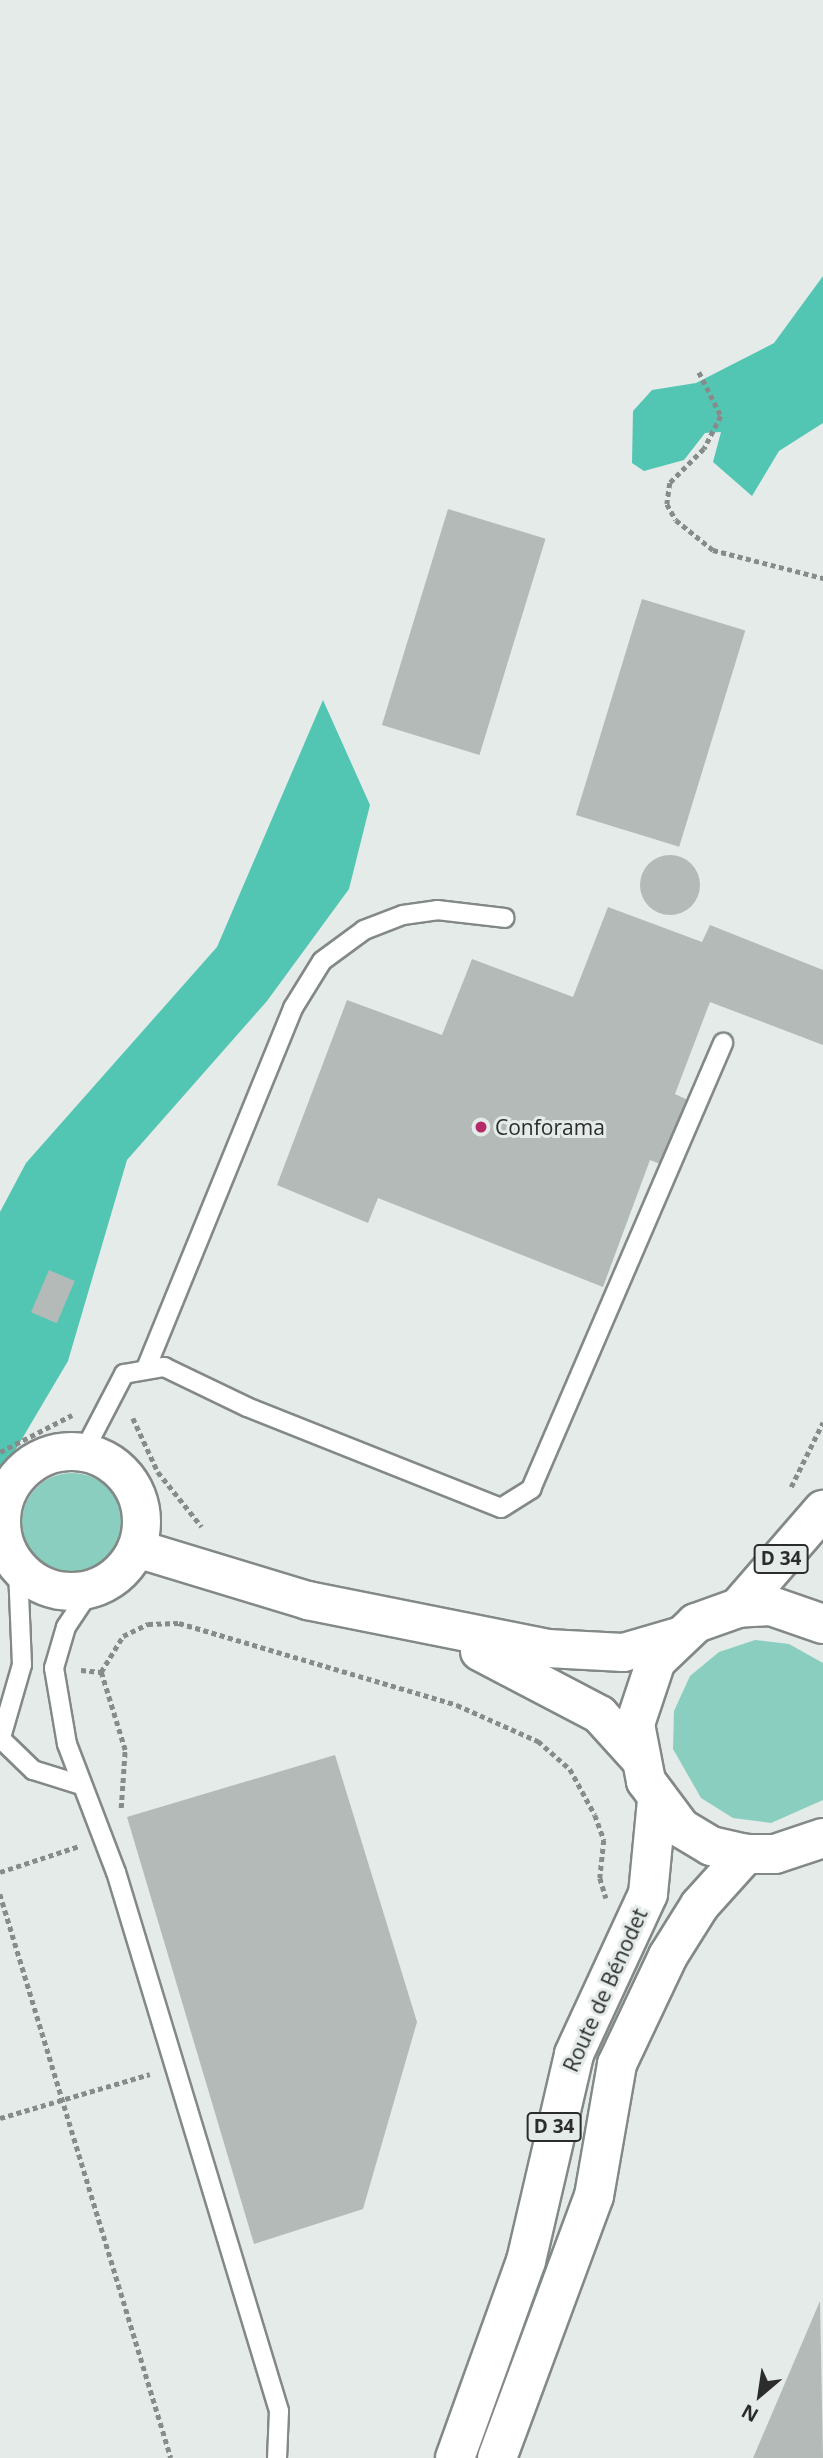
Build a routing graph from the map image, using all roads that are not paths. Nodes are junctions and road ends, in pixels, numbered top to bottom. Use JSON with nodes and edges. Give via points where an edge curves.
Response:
{"nodes":[{"id":1,"x":505,"y":918,"type":"dead end"},
{"id":2,"x":723,"y":1043,"type":"dead end"},
{"id":3,"x":148,"y":1366,"type":"junction"},
{"id":4,"x":84,"y":1451,"type":"junction"},
{"id":5,"x":823,"y":1510,"type":"edge"},
{"id":6,"x":136,"y":1548,"type":"junction"},
{"id":7,"x":19,"y":1568,"type":"junction"},
{"id":8,"x":92,"y":1588,"type":"junction"},
{"id":9,"x":738,"y":1608,"type":"junction"},
{"id":10,"x":379,"y":1617,"type":"junction"},
{"id":11,"x":823,"y":1624,"type":"edge"},
{"id":12,"x":678,"y":1636,"type":"junction"},
{"id":13,"x":1,"y":1740,"type":"edge"},
{"id":14,"x":638,"y":1757,"type":"junction"},
{"id":15,"x":81,"y":1784,"type":"junction"},
{"id":16,"x":657,"y":1801,"type":"junction"},
{"id":17,"x":823,"y":1838,"type":"edge"},
{"id":18,"x":746,"y":1854,"type":"junction"},
{"id":19,"x":277,"y":2458,"type":"edge"},
{"id":20,"x":455,"y":2458,"type":"edge"},
{"id":21,"x":497,"y":2458,"type":"edge"}],
"edges":[{"from":1,"to":3,"type":"lane","via":[[437,911],[403,915],[354,936],[322,961],[293,1008]]},
{"from":2,"to":3,"type":"lane","via":[[531,1489],[501,1508],[247,1407],[186,1372]]},
{"from":3,"to":4,"type":"lane","via":[[114,1385]]},
{"from":4,"to":6,"type":"street","via":[[104,1458],[134,1488],[141,1528]]},
{"from":4,"to":7,"type":"street","via":[[41,1456],[9,1486],[0,1528]]},
{"from":5,"to":9,"type":"main road","number":"D 34"},
{"from":6,"to":8,"type":"street","via":[[125,1566]]},
{"from":6,"to":10,"type":"street"},
{"from":7,"to":8,"type":"street","via":[[52,1589]]},
{"from":7,"to":13,"type":"lane","via":[[22,1665]]},
{"from":8,"to":15,"type":"lane","via":[[66,1627],[54,1668]]},
{"from":9,"to":11,"type":"main road","via":[[771,1606]]},
{"from":9,"to":12,"type":"main road"},
{"from":10,"to":12,"type":"street","via":[[603,1654]]},
{"from":10,"to":14,"type":"street","via":[[542,1679],[599,1714]]},
{"from":12,"to":14,"type":"main road","via":[[641,1691]]},
{"from":13,"to":15,"type":"lane","via":[[33,1770]]},
{"from":14,"to":16,"type":"main road"},
{"from":15,"to":19,"type":"lane","via":[[103,1838],[279,2411]]},
{"from":16,"to":18,"type":"main road","via":[[681,1828],[712,1846]]},
{"from":16,"to":20,"type":"main road","name":"Route de Bénodet","number":"D 34","via":[[654,1870],[574,2054],[526,2261]]},
{"from":17,"to":18,"type":"main road","via":[[775,1854]]},
{"from":18,"to":21,"type":"main road","name":"Route de Bénodet","number":"D 34","via":[[700,1905],[668,1956],[617,2064],[594,2196]]}]}
